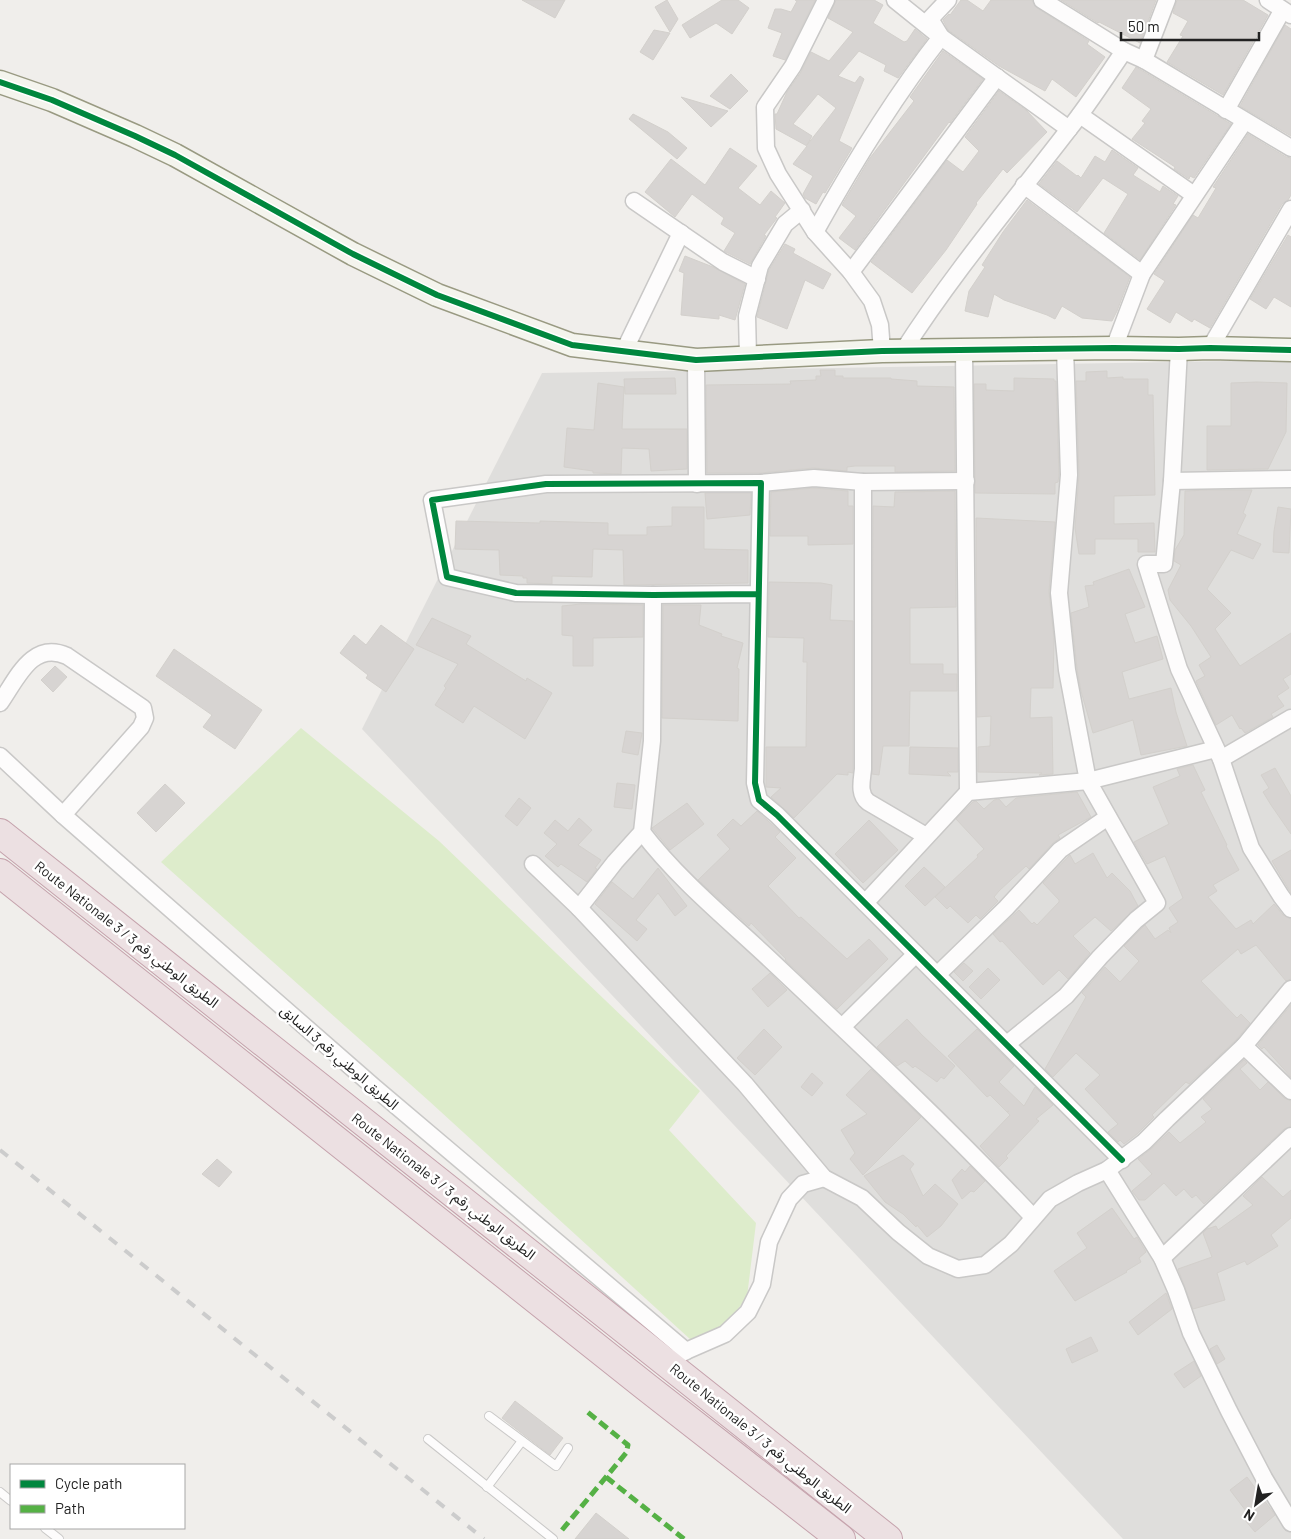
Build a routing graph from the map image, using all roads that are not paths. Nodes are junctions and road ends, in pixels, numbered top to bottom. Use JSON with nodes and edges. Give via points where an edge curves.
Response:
{"nodes":[{"id":1,"x":826,"y":0,"type":"edge"},
{"id":2,"x":895,"y":0,"type":"edge"},
{"id":3,"x":948,"y":0,"type":"edge"},
{"id":4,"x":1042,"y":0,"type":"edge"},
{"id":5,"x":1167,"y":0,"type":"edge"},
{"id":6,"x":1268,"y":0,"type":"edge"},
{"id":7,"x":1287,"y":13,"type":"edge"},
{"id":8,"x":941,"y":37,"type":"junction"},
{"id":9,"x":1124,"y":51,"type":"junction"},
{"id":10,"x":1144,"y":60,"type":"junction"},
{"id":11,"x":997,"y":77,"type":"junction"},
{"id":12,"x":0,"y":82,"type":"edge"},
{"id":13,"x":1226,"y":110,"type":"junction"},
{"id":14,"x":1080,"y":115,"type":"junction"},
{"id":15,"x":1244,"y":122,"type":"junction"},
{"id":16,"x":1069,"y":129,"type":"junction"},
{"id":17,"x":1291,"y":148,"type":"edge"},
{"id":18,"x":1024,"y":184,"type":"junction"},
{"id":19,"x":1194,"y":195,"type":"junction"},
{"id":20,"x":634,"y":201,"type":"dead end"},
{"id":21,"x":1291,"y":209,"type":"edge"},
{"id":22,"x":802,"y":210,"type":"junction"},
{"id":23,"x":816,"y":232,"type":"junction"},
{"id":24,"x":681,"y":233,"type":"junction"},
{"id":25,"x":852,"y":272,"type":"junction"},
{"id":26,"x":1142,"y":274,"type":"junction"},
{"id":27,"x":757,"y":279,"type":"junction"},
{"id":28,"x":1065,"y":348,"type":"junction"},
{"id":29,"x":1114,"y":348,"type":"junction"},
{"id":30,"x":1210,"y":348,"type":"junction"},
{"id":31,"x":964,"y":350,"type":"junction"},
{"id":32,"x":1179,"y":350,"type":"junction"},
{"id":33,"x":1291,"y":350,"type":"edge"},
{"id":34,"x":624,"y":351,"type":"junction"},
{"id":35,"x":892,"y":351,"type":"junction"},
{"id":36,"x":748,"y":356,"type":"junction"},
{"id":37,"x":696,"y":360,"type":"junction"},
{"id":38,"x":1291,"y":479,"type":"edge"},
{"id":39,"x":1172,"y":481,"type":"junction"},
{"id":40,"x":863,"y":482,"type":"junction"},
{"id":41,"x":966,"y":482,"type":"junction"},
{"id":42,"x":761,"y":483,"type":"junction"},
{"id":43,"x":697,"y":484,"type":"junction"},
{"id":44,"x":758,"y":594,"type":"junction"},
{"id":45,"x":653,"y":595,"type":"junction"},
{"id":46,"x":0,"y":703,"type":"edge"},
{"id":47,"x":1291,"y":718,"type":"edge"},
{"id":48,"x":1218,"y":754,"type":"junction"},
{"id":49,"x":0,"y":756,"type":"edge"},
{"id":50,"x":1088,"y":781,"type":"junction"},
{"id":51,"x":968,"y":792,"type":"junction"},
{"id":52,"x":64,"y":816,"type":"junction"},
{"id":53,"x":1108,"y":817,"type":"junction"},
{"id":54,"x":642,"y":832,"type":"junction"},
{"id":55,"x":0,"y":833,"type":"edge"},
{"id":56,"x":926,"y":836,"type":"junction"},
{"id":57,"x":534,"y":864,"type":"dead end"},
{"id":58,"x":0,"y":873,"type":"edge"},
{"id":59,"x":865,"y":903,"type":"junction"},
{"id":60,"x":579,"y":908,"type":"junction"},
{"id":61,"x":1291,"y":909,"type":"edge"},
{"id":62,"x":916,"y":954,"type":"junction"},
{"id":63,"x":937,"y":975,"type":"junction"},
{"id":64,"x":1291,"y":989,"type":"edge"},
{"id":65,"x":842,"y":1027,"type":"junction"},
{"id":66,"x":1007,"y":1044,"type":"junction"},
{"id":67,"x":1244,"y":1046,"type":"junction"},
{"id":68,"x":1291,"y":1091,"type":"edge"},
{"id":69,"x":1291,"y":1136,"type":"edge"},
{"id":70,"x":1122,"y":1160,"type":"junction"},
{"id":71,"x":1107,"y":1170,"type":"junction"},
{"id":72,"x":824,"y":1178,"type":"junction"},
{"id":73,"x":1034,"y":1217,"type":"junction"},
{"id":74,"x":1162,"y":1258,"type":"junction"},
{"id":75,"x":581,"y":1294,"type":"junction"},
{"id":76,"x":560,"y":1318,"type":"junction"},
{"id":77,"x":677,"y":1357,"type":"junction"},
{"id":78,"x":489,"y":1416,"type":"dead end"},
{"id":79,"x":428,"y":1439,"type":"dead end"},
{"id":80,"x":522,"y":1441,"type":"junction"},
{"id":81,"x":568,"y":1448,"type":"dead end"},
{"id":82,"x":487,"y":1487,"type":"junction"},
{"id":83,"x":0,"y":1492,"type":"edge"},
{"id":84,"x":10,"y":1500,"type":"edge"},
{"id":85,"x":1291,"y":1524,"type":"edge"},
{"id":86,"x":46,"y":1529,"type":"edge"},
{"id":87,"x":59,"y":1539,"type":"edge"},
{"id":88,"x":553,"y":1539,"type":"edge"},
{"id":89,"x":841,"y":1539,"type":"edge"},
{"id":90,"x":888,"y":1539,"type":"edge"}],
"edges":[{"from":1,"to":22,"type":"street","via":[[793,66],[765,107],[766,148],[778,174]]},
{"from":2,"to":8,"type":"street"},
{"from":3,"to":8,"type":"street","via":[[930,19]]},
{"from":4,"to":9,"type":"street"},
{"from":5,"to":10,"type":"street"},
{"from":6,"to":7,"type":"street"},
{"from":7,"to":13,"type":"street"},
{"from":8,"to":11,"type":"street"},
{"from":8,"to":23,"type":"street","via":[[911,75],[871,137]]},
{"from":9,"to":10,"type":"street"},
{"from":9,"to":14,"type":"street"},
{"from":10,"to":13,"type":"street"},
{"from":11,"to":16,"type":"street"},
{"from":11,"to":25,"type":"street"},
{"from":12,"to":34,"type":"street","via":[[52,100],[135,136],[353,254],[437,295],[572,345]]},
{"from":13,"to":15,"type":"street"},
{"from":14,"to":16,"type":"street"},
{"from":14,"to":19,"type":"street"},
{"from":15,"to":17,"type":"street"},
{"from":15,"to":19,"type":"street"},
{"from":16,"to":18,"type":"street"},
{"from":18,"to":26,"type":"street"},
{"from":18,"to":35,"type":"street","via":[[929,310]]},
{"from":19,"to":26,"type":"street"},
{"from":20,"to":24,"type":"street"},
{"from":21,"to":30,"type":"street"},
{"from":22,"to":23,"type":"street"},
{"from":22,"to":27,"type":"street","via":[[785,224],[760,266]]},
{"from":23,"to":25,"type":"street"},
{"from":24,"to":27,"type":"street","via":[[723,262]]},
{"from":24,"to":34,"type":"street"},
{"from":25,"to":35,"type":"street","via":[[872,301]]},
{"from":26,"to":29,"type":"street"},
{"from":27,"to":36,"type":"street","via":[[746,316]]},
{"from":28,"to":29,"type":"street"},
{"from":28,"to":31,"type":"street"},
{"from":28,"to":50,"type":"street","via":[[1069,475],[1059,593],[1067,670]]},
{"from":29,"to":32,"type":"street"},
{"from":30,"to":32,"type":"street"},
{"from":30,"to":33,"type":"street"},
{"from":31,"to":35,"type":"street"},
{"from":31,"to":41,"type":"street"},
{"from":32,"to":39,"type":"street"},
{"from":34,"to":37,"type":"street"},
{"from":35,"to":36,"type":"street"},
{"from":36,"to":37,"type":"street"},
{"from":37,"to":43,"type":"street"},
{"from":38,"to":39,"type":"street"},
{"from":39,"to":48,"type":"street","via":[[1164,564],[1146,564],[1179,669]]},
{"from":40,"to":41,"type":"street"},
{"from":40,"to":42,"type":"street","via":[[814,478]]},
{"from":40,"to":56,"type":"street","via":[[861,794],[868,802]]},
{"from":41,"to":51,"type":"street"},
{"from":42,"to":43,"type":"street"},
{"from":42,"to":44,"type":"street"},
{"from":43,"to":45,"type":"street","via":[[546,484],[432,500],[447,577],[516,593]]},
{"from":44,"to":45,"type":"street"},
{"from":44,"to":59,"type":"street","via":[[755,783],[759,800]]},
{"from":45,"to":54,"type":"street","via":[[652,741]]},
{"from":46,"to":52,"type":"street","via":[[31,659],[52,651],[67,656],[142,708],[145,718],[141,727]]},
{"from":47,"to":48,"type":"street"},
{"from":48,"to":50,"type":"street"},
{"from":48,"to":61,"type":"street","via":[[1251,848]]},
{"from":49,"to":52,"type":"street","name":"الطريق الوطني رقم 3 السابق"},
{"from":50,"to":51,"type":"street"},
{"from":50,"to":53,"type":"street"},
{"from":51,"to":56,"type":"street"},
{"from":52,"to":77,"type":"street","name":"الطريق الوطني رقم 3 السابق"},
{"from":53,"to":63,"type":"street","via":[[1060,850]]},
{"from":53,"to":66,"type":"street","via":[[1157,903],[1136,920],[1066,996]]},
{"from":54,"to":60,"type":"street"},
{"from":54,"to":65,"type":"street","via":[[684,881]]},
{"from":55,"to":75,"type":"highway","name":"Route Nationale 3 / الطريق الوطني رقم 3"},
{"from":56,"to":59,"type":"street"},
{"from":57,"to":60,"type":"street"},
{"from":58,"to":76,"type":"highway","name":"Route Nationale 3 / الطريق الوطني رقم 3"},
{"from":59,"to":62,"type":"street"},
{"from":60,"to":72,"type":"street","via":[[746,1084]]},
{"from":62,"to":63,"type":"street"},
{"from":62,"to":65,"type":"street"},
{"from":63,"to":66,"type":"street"},
{"from":64,"to":67,"type":"street"},
{"from":65,"to":73,"type":"street","via":[[972,1152]]},
{"from":66,"to":70,"type":"street"},
{"from":67,"to":68,"type":"street"},
{"from":67,"to":70,"type":"street"},
{"from":69,"to":74,"type":"street"},
{"from":70,"to":71,"type":"street"},
{"from":71,"to":73,"type":"street","via":[[1050,1199]]},
{"from":71,"to":74,"type":"street"},
{"from":72,"to":73,"type":"street","via":[[862,1198],[928,1256],[958,1269],[985,1265],[1011,1244]]},
{"from":72,"to":77,"type":"street","via":[[802,1184],[789,1198],[769,1242],[762,1284],[748,1312],[725,1334]]},
{"from":74,"to":85,"type":"street","via":[[1191,1333],[1216,1385]]},
{"from":75,"to":76,"type":"highway"},
{"from":75,"to":77,"type":"highway","name":"Route Nationale 3 / الطريق الوطني رقم 3"},
{"from":76,"to":89,"type":"highway","name":"Route Nationale 3 / الطريق الوطني رقم 3"},
{"from":77,"to":90,"type":"highway","name":"Route Nationale 3 / الطريق الوطني رقم 3"},
{"from":78,"to":80,"type":"lane"},
{"from":79,"to":82,"type":"lane"},
{"from":80,"to":81,"type":"lane","via":[[556,1466]]},
{"from":80,"to":82,"type":"lane"},
{"from":82,"to":88,"type":"lane"},
{"from":83,"to":84,"type":"lane"},
{"from":86,"to":87,"type":"lane"}]}
